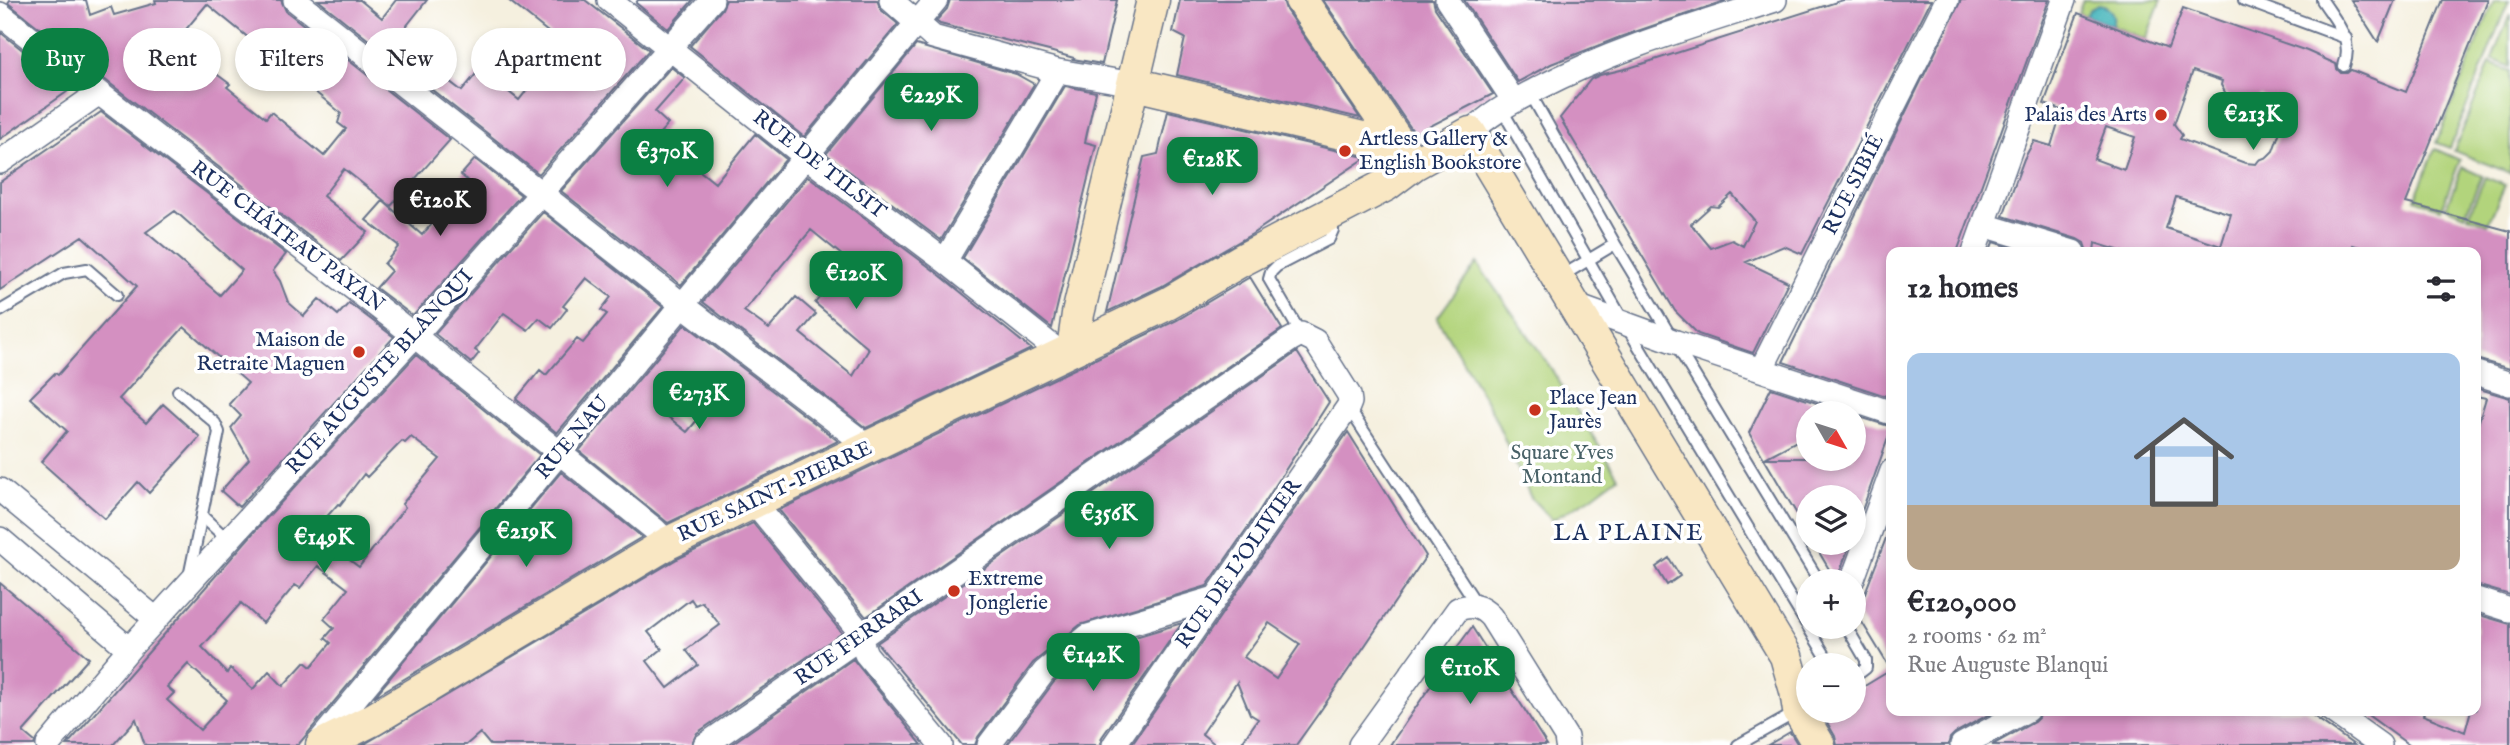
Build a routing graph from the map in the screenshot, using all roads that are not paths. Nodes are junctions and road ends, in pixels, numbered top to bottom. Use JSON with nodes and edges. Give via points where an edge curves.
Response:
{"nodes":[{"id":1,"x":295,"y":0,"type":"edge"},
{"id":2,"x":609,"y":0,"type":"edge"},
{"id":3,"x":712,"y":0,"type":"edge"},
{"id":4,"x":891,"y":0,"type":"edge"},
{"id":5,"x":936,"y":0,"type":"edge"},
{"id":6,"x":1153,"y":0,"type":"edge"},
{"id":7,"x":1301,"y":0,"type":"edge"},
{"id":8,"x":1447,"y":0,"type":"edge"},
{"id":9,"x":1775,"y":0,"type":"edge"},
{"id":10,"x":1947,"y":0,"type":"edge"},
{"id":11,"x":2064,"y":0,"type":"edge"},
{"id":12,"x":2244,"y":0,"type":"edge"},
{"id":13,"x":2322,"y":0,"type":"edge"},
{"id":14,"x":0,"y":14,"type":"edge"},
{"id":15,"x":916,"y":23,"type":"junction"},
{"id":16,"x":2346,"y":38,"type":"junction"},
{"id":17,"x":670,"y":48,"type":"junction"},
{"id":18,"x":2344,"y":66,"type":"dead end"},
{"id":19,"x":1058,"y":71,"type":"junction"},
{"id":20,"x":1134,"y":84,"type":"junction"},
{"id":21,"x":99,"y":93,"type":"junction"},
{"id":22,"x":1518,"y":99,"type":"junction"},
{"id":23,"x":1470,"y":133,"type":"junction"},
{"id":24,"x":805,"y":156,"type":"junction"},
{"id":25,"x":1407,"y":156,"type":"junction"},
{"id":26,"x":0,"y":162,"type":"edge"},
{"id":27,"x":541,"y":193,"type":"junction"},
{"id":28,"x":1326,"y":216,"type":"junction"},
{"id":29,"x":1984,"y":225,"type":"junction"},
{"id":30,"x":1615,"y":244,"type":"junction"},
{"id":31,"x":1976,"y":247,"type":"edge"},
{"id":32,"x":2057,"y":247,"type":"edge"},
{"id":33,"x":1588,"y":260,"type":"junction"},
{"id":34,"x":945,"y":261,"type":"junction"},
{"id":35,"x":1558,"y":278,"type":"junction"},
{"id":36,"x":117,"y":295,"type":"dead end"},
{"id":37,"x":683,"y":305,"type":"junction"},
{"id":38,"x":1574,"y":305,"type":"junction"},
{"id":39,"x":0,"y":311,"type":"edge"},
{"id":40,"x":1624,"y":322,"type":"junction"},
{"id":41,"x":414,"y":335,"type":"junction"},
{"id":42,"x":1296,"y":337,"type":"junction"},
{"id":43,"x":1676,"y":342,"type":"junction"},
{"id":44,"x":1068,"y":352,"type":"junction"},
{"id":45,"x":1761,"y":370,"type":"junction"},
{"id":46,"x":2481,"y":378,"type":"edge"},
{"id":47,"x":2510,"y":384,"type":"edge"},
{"id":48,"x":178,"y":391,"type":"dead end"},
{"id":49,"x":1886,"y":411,"type":"edge"},
{"id":50,"x":1344,"y":413,"type":"junction"},
{"id":51,"x":864,"y":450,"type":"junction"},
{"id":52,"x":561,"y":453,"type":"junction"},
{"id":53,"x":1886,"y":488,"type":"edge"},
{"id":54,"x":0,"y":490,"type":"edge"},
{"id":55,"x":755,"y":503,"type":"junction"},
{"id":56,"x":202,"y":516,"type":"junction"},
{"id":57,"x":0,"y":539,"type":"edge"},
{"id":58,"x":228,"y":540,"type":"junction"},
{"id":59,"x":668,"y":543,"type":"junction"},
{"id":60,"x":1812,"y":569,"type":"edge"},
{"id":61,"x":1856,"y":569,"type":"edge"},
{"id":62,"x":188,"y":584,"type":"junction"},
{"id":63,"x":1214,"y":598,"type":"junction"},
{"id":64,"x":2481,"y":601,"type":"edge"},
{"id":65,"x":1468,"y":608,"type":"junction"},
{"id":66,"x":2510,"y":610,"type":"edge"},
{"id":67,"x":156,"y":620,"type":"junction"},
{"id":68,"x":858,"y":637,"type":"junction"},
{"id":69,"x":129,"y":649,"type":"junction"},
{"id":70,"x":1823,"y":653,"type":"edge"},
{"id":71,"x":1796,"y":685,"type":"edge"},
{"id":72,"x":2016,"y":716,"type":"edge"},
{"id":73,"x":2339,"y":716,"type":"edge"},
{"id":74,"x":1802,"y":723,"type":"edge"},
{"id":75,"x":48,"y":745,"type":"edge"},
{"id":76,"x":316,"y":745,"type":"edge"},
{"id":77,"x":322,"y":745,"type":"edge"},
{"id":78,"x":705,"y":745,"type":"edge"},
{"id":79,"x":942,"y":745,"type":"edge"},
{"id":80,"x":989,"y":745,"type":"edge"},
{"id":81,"x":1114,"y":745,"type":"edge"},
{"id":82,"x":1360,"y":745,"type":"edge"},
{"id":83,"x":1567,"y":745,"type":"edge"},
{"id":84,"x":1738,"y":745,"type":"edge"},
{"id":85,"x":1962,"y":745,"type":"edge"},
{"id":86,"x":2380,"y":745,"type":"edge"}],
"edges":[{"from":1,"to":27,"type":"street"},
{"from":2,"to":17,"type":"street","name":"RUE DE TILSIT"},
{"from":3,"to":17,"type":"street","name":"RUE AUGUSTE BLANQUI"},
{"from":4,"to":15,"type":"street"},
{"from":5,"to":15,"type":"street","name":"RUE NAU"},
{"from":6,"to":20,"type":"street"},
{"from":7,"to":25,"type":"street"},
{"from":8,"to":22,"type":"street"},
{"from":9,"to":22,"type":"street","via":[[1601,57]]},
{"from":10,"to":45,"type":"street","name":"RUE SIBIÉ"},
{"from":11,"to":29,"type":"street"},
{"from":12,"to":16,"type":"lane"},
{"from":13,"to":16,"type":"lane"},
{"from":14,"to":21,"type":"street","name":"RUE CHÂTEAU PAYAN"},
{"from":15,"to":19,"type":"street","via":[[933,37]]},
{"from":15,"to":24,"type":"street","name":"RUE NAU"},
{"from":16,"to":18,"type":"lane"},
{"from":17,"to":24,"type":"street","name":"RUE DE TILSIT"},
{"from":17,"to":27,"type":"street","name":"RUE AUGUSTE BLANQUI"},
{"from":19,"to":20,"type":"street"},
{"from":19,"to":34,"type":"street"},
{"from":20,"to":25,"type":"street"},
{"from":20,"to":44,"type":"street"},
{"from":21,"to":26,"type":"street"},
{"from":21,"to":41,"type":"street","name":"RUE CHÂTEAU PAYAN"},
{"from":22,"to":23,"type":"street","via":[[1488,115]]},
{"from":22,"to":30,"type":"lane"},
{"from":22,"to":33,"type":"lane"},
{"from":23,"to":25,"type":"street"},
{"from":23,"to":35,"type":"street"},
{"from":24,"to":34,"type":"street","name":"RUE DE TILSIT"},
{"from":24,"to":37,"type":"street","name":"RUE NAU"},
{"from":25,"to":28,"type":"street","via":[[1386,185]]},
{"from":27,"to":37,"type":"street"},
{"from":27,"to":41,"type":"street","name":"RUE AUGUSTE BLANQUI"},
{"from":28,"to":42,"type":"lane","via":[[1333,230],[1329,239],[1276,267],[1269,279]]},
{"from":28,"to":44,"type":"street","name":"RUE SAINT-PIERRE","via":[[1169,303]]},
{"from":29,"to":31,"type":"street"},
{"from":29,"to":32,"type":"street"},
{"from":30,"to":33,"type":"lane"},
{"from":30,"to":43,"type":"lane"},
{"from":33,"to":35,"type":"lane"},
{"from":33,"to":40,"type":"lane"},
{"from":34,"to":44,"type":"street","name":"RUE DE TILSIT"},
{"from":35,"to":38,"type":"street"},
{"from":36,"to":39,"type":"lane","via":[[87,269],[64,273]]},
{"from":37,"to":51,"type":"street","via":[[856,437]]},
{"from":37,"to":52,"type":"street","name":"RUE NAU"},
{"from":38,"to":40,"type":"street"},
{"from":38,"to":71,"type":"street","via":[[1786,656]]},
{"from":40,"to":43,"type":"street"},
{"from":40,"to":70,"type":"lane"},
{"from":41,"to":52,"type":"street","name":"RUE CHÂTEAU PAYAN"},
{"from":41,"to":58,"type":"street","name":"RUE AUGUSTE BLANQUI"},
{"from":42,"to":50,"type":"street","via":[[1315,341],[1349,394]]},
{"from":42,"to":68,"type":"street","name":"RUE FERRARI"},
{"from":43,"to":45,"type":"street"},
{"from":43,"to":60,"type":"lane"},
{"from":44,"to":51,"type":"street","name":"RUE SAINT-PIERRE"},
{"from":45,"to":49,"type":"street"},
{"from":46,"to":47,"type":"street"},
{"from":48,"to":56,"type":"lane","via":[[215,423],[219,432]]},
{"from":50,"to":63,"type":"street","name":"RUE DE L'OLIVIER"},
{"from":50,"to":65,"type":"lane"},
{"from":51,"to":55,"type":"street","name":"RUE SAINT-PIERRE"},
{"from":52,"to":59,"type":"street","name":"RUE CHÂTEAU PAYAN"},
{"from":52,"to":76,"type":"street","name":"RUE NAU"},
{"from":53,"to":61,"type":"street"},
{"from":54,"to":67,"type":"street"},
{"from":55,"to":59,"type":"street","name":"RUE SAINT-PIERRE"},
{"from":55,"to":68,"type":"street","via":[[855,626]]},
{"from":56,"to":58,"type":"lane"},
{"from":56,"to":62,"type":"lane"},
{"from":57,"to":69,"type":"street"},
{"from":58,"to":62,"type":"street","name":"RUE AUGUSTE BLANQUI"},
{"from":59,"to":77,"type":"street","name":"RUE SAINT-PIERRE","via":[[372,720]]},
{"from":62,"to":67,"type":"street","name":"RUE AUGUSTE BLANQUI"},
{"from":63,"to":80,"type":"street","via":[[1088,636],[1044,672]]},
{"from":63,"to":81,"type":"street","name":"RUE DE L'OLIVIER"},
{"from":64,"to":66,"type":"street"},
{"from":65,"to":82,"type":"street"},
{"from":65,"to":83,"type":"street","via":[[1492,617]]},
{"from":67,"to":69,"type":"street","name":"RUE AUGUSTE BLANQUI"},
{"from":68,"to":78,"type":"street","name":"RUE FERRARI"},
{"from":68,"to":79,"type":"street","via":[[866,654]]},
{"from":69,"to":75,"type":"street","name":"RUE AUGUSTE BLANQUI"},
{"from":72,"to":85,"type":"street"},
{"from":73,"to":86,"type":"street"},
{"from":74,"to":84,"type":"lane"}]}
